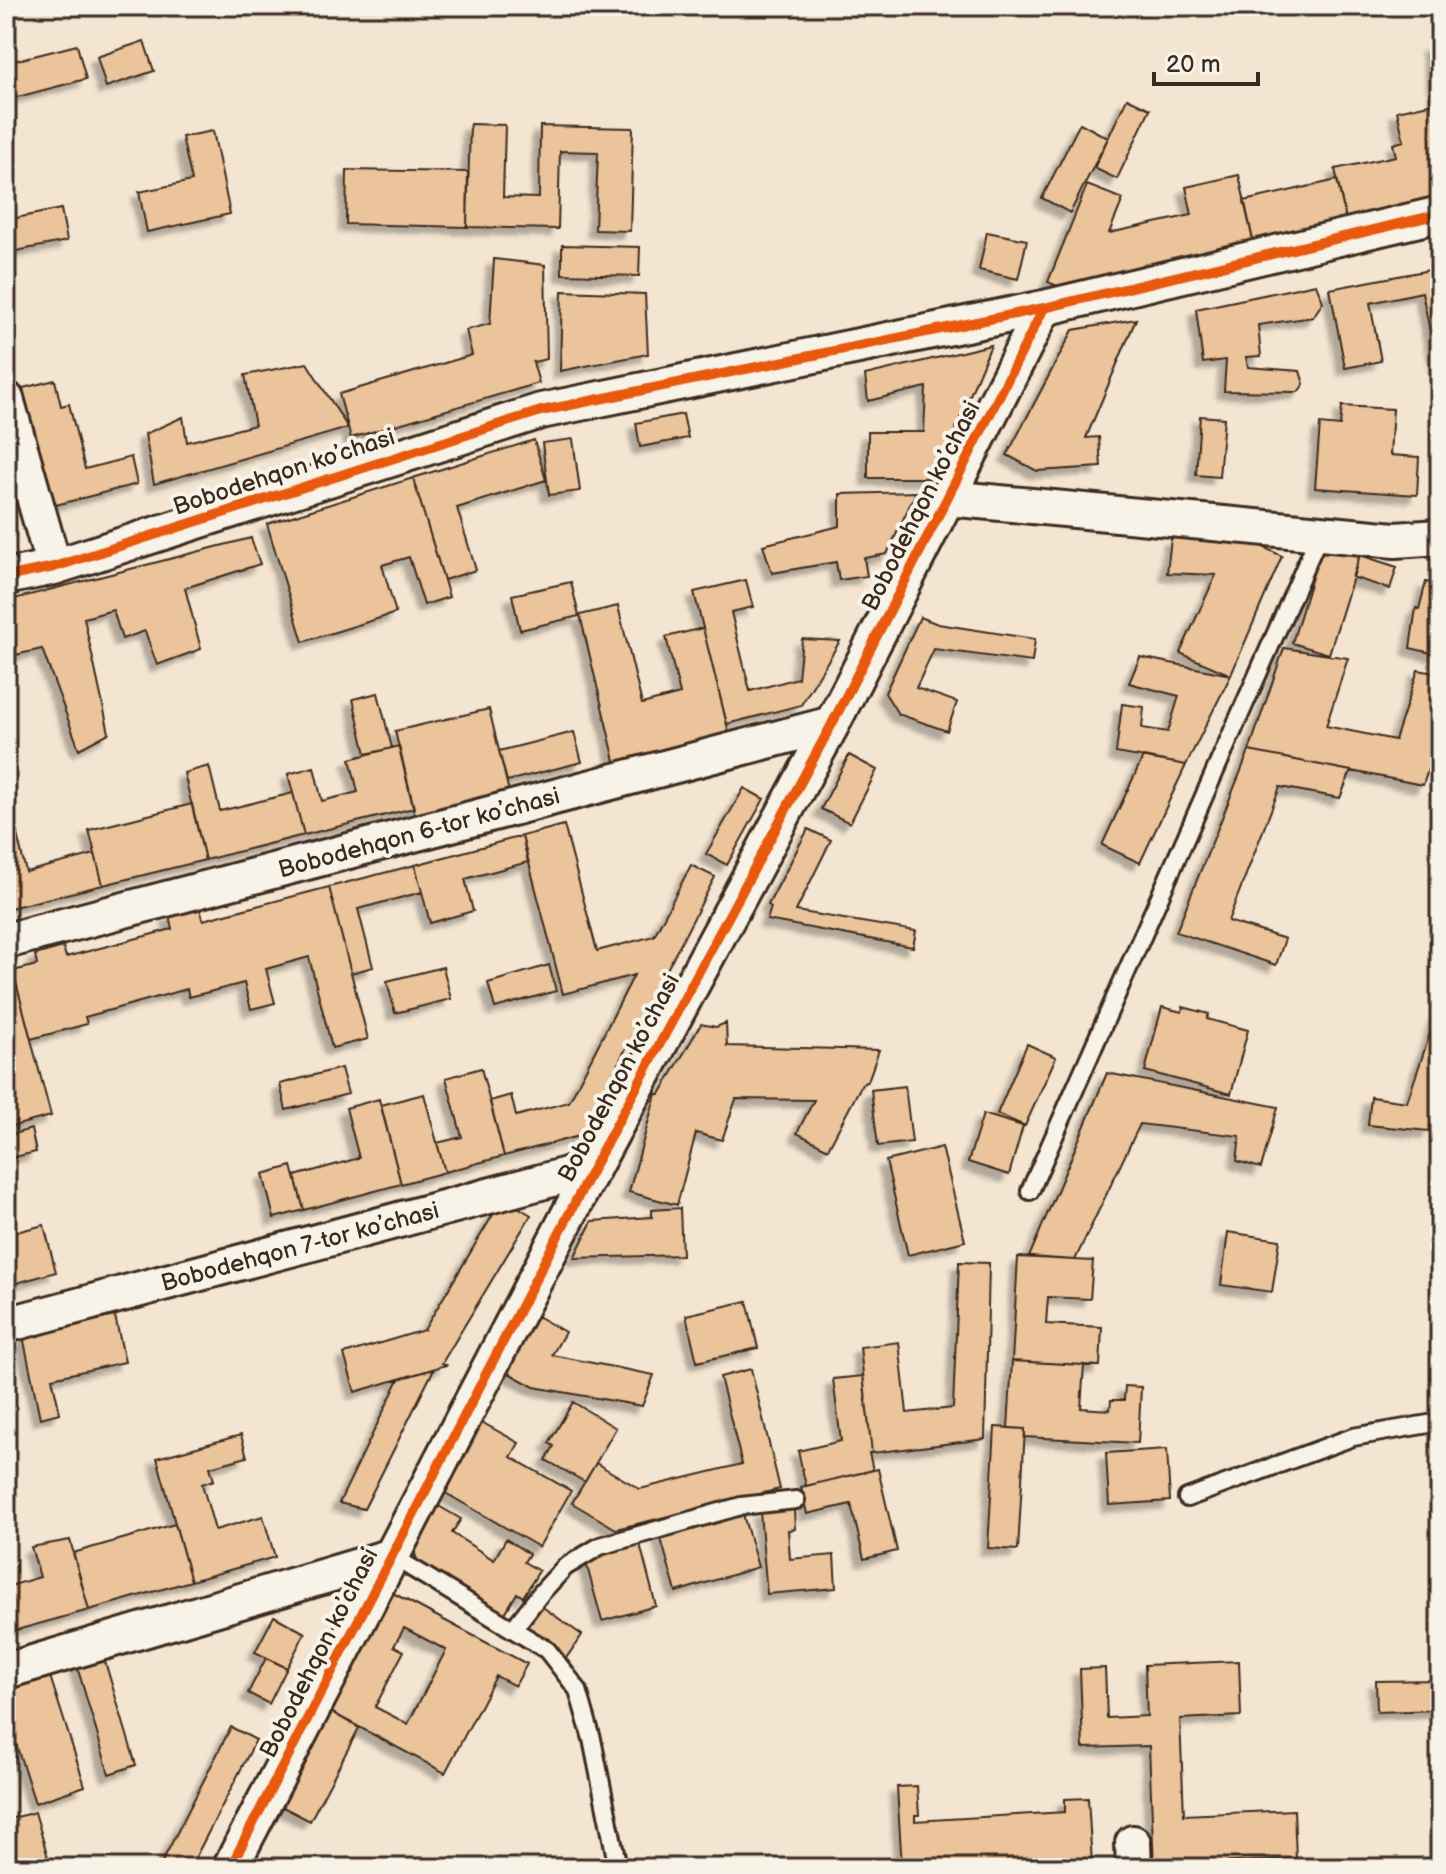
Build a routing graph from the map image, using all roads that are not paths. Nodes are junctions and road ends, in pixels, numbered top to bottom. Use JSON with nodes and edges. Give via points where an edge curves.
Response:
{"nodes":[{"id":1,"x":1440,"y":214,"type":"edge"},
{"id":2,"x":1044,"y":308,"type":"junction"},
{"id":3,"x":6,"y":399,"type":"edge"},
{"id":4,"x":947,"y":498,"type":"junction"},
{"id":5,"x":1320,"y":533,"type":"junction"},
{"id":6,"x":1440,"y":537,"type":"edge"},
{"id":7,"x":54,"y":567,"type":"junction"},
{"id":8,"x":6,"y":577,"type":"edge"},
{"id":9,"x":832,"y":724,"type":"junction"},
{"id":10,"x":6,"y":941,"type":"edge"},
{"id":11,"x":593,"y":1168,"type":"junction"},
{"id":12,"x":1030,"y":1191,"type":"dead end"},
{"id":13,"x":6,"y":1325,"type":"edge"},
{"id":14,"x":1440,"y":1422,"type":"edge"},
{"id":15,"x":1187,"y":1498,"type":"dead end"},
{"id":16,"x":796,"y":1500,"type":"dead end"},
{"id":17,"x":392,"y":1556,"type":"junction"},
{"id":18,"x":513,"y":1629,"type":"junction"},
{"id":19,"x":6,"y":1671,"type":"edge"},
{"id":20,"x":230,"y":1868,"type":"edge"},
{"id":21,"x":618,"y":1868,"type":"edge"}],
"edges":[{"from":1,"to":2,"type":"street","name":"Bobodehqon koʼchasi"},
{"from":2,"to":4,"type":"street","name":"Bobodehqon koʼchasi"},
{"from":2,"to":7,"type":"street","name":"Bobodehqon koʼchasi","via":[[541,411]]},
{"from":3,"to":7,"type":"street"},
{"from":4,"to":5,"type":"street"},
{"from":4,"to":9,"type":"street","name":"Bobodehqon koʼchasi"},
{"from":5,"to":6,"type":"street","via":[[1395,540]]},
{"from":5,"to":12,"type":"lane"},
{"from":7,"to":8,"type":"street","name":"Bobodehqon koʼchasi"},
{"from":9,"to":10,"type":"street","name":"Bobodehqon 6-tor koʼchasi"},
{"from":9,"to":11,"type":"street","name":"Bobodehqon koʼchasi"},
{"from":11,"to":13,"type":"street","name":"Bobodehqon 7-tor koʼchasi"},
{"from":11,"to":17,"type":"street","name":"Bobodehqon koʼchasi"},
{"from":14,"to":15,"type":"lane","via":[[1353,1437]]},
{"from":16,"to":18,"type":"lane","via":[[741,1506],[600,1546],[565,1567]]},
{"from":17,"to":18,"type":"lane"},
{"from":17,"to":19,"type":"street"},
{"from":17,"to":20,"type":"street","name":"Bobodehqon koʼchasi"},
{"from":18,"to":21,"type":"lane","via":[[547,1650],[578,1690]]}]}
